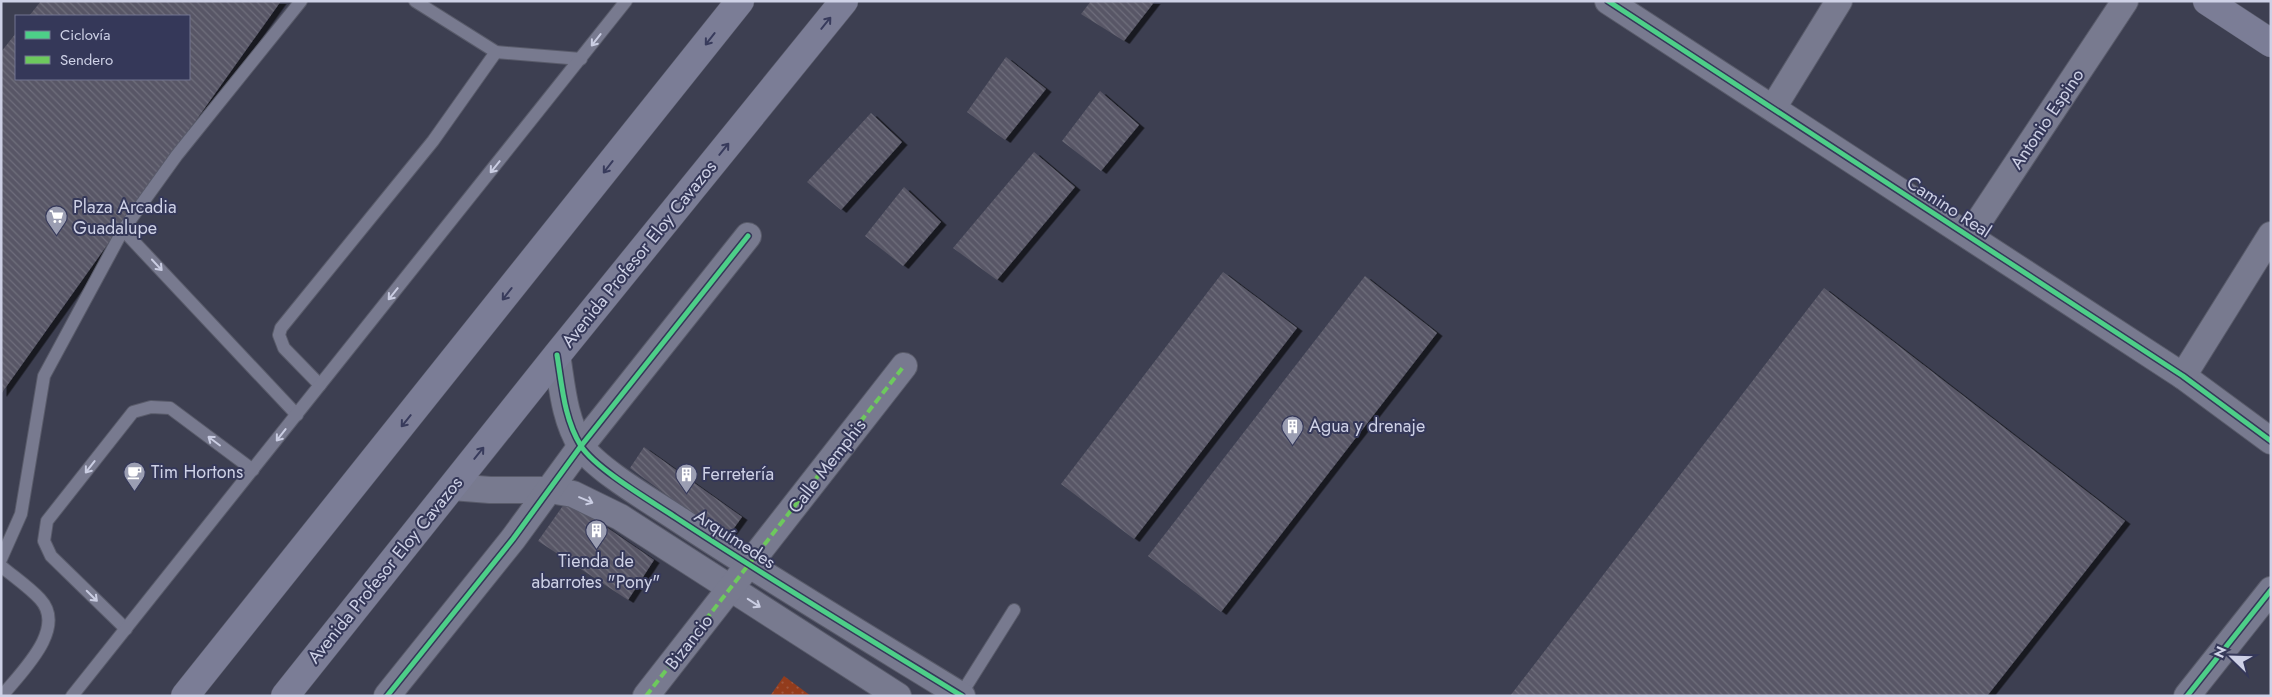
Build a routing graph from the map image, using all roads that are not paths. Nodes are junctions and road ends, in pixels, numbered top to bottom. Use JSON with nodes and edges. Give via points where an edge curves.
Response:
{"nodes":[{"id":1,"x":301,"y":1,"type":"edge"},
{"id":2,"x":415,"y":1,"type":"edge"},
{"id":3,"x":626,"y":1,"type":"edge"},
{"id":4,"x":740,"y":1,"type":"edge"},
{"id":5,"x":844,"y":1,"type":"edge"},
{"id":6,"x":1608,"y":1,"type":"edge"},
{"id":7,"x":1839,"y":1,"type":"edge"},
{"id":8,"x":2125,"y":1,"type":"edge"},
{"id":9,"x":2206,"y":1,"type":"edge"},
{"id":10,"x":2271,"y":43,"type":"edge"},
{"id":11,"x":496,"y":52,"type":"junction"},
{"id":12,"x":581,"y":59,"type":"junction"},
{"id":13,"x":1773,"y":108,"type":"junction"},
{"id":14,"x":123,"y":230,"type":"junction"},
{"id":15,"x":2271,"y":235,"type":"edge"},
{"id":16,"x":748,"y":236,"type":"dead end"},
{"id":17,"x":1969,"y":236,"type":"junction"},
{"id":18,"x":557,"y":355,"type":"junction"},
{"id":19,"x":904,"y":366,"type":"dead end"},
{"id":20,"x":2183,"y":376,"type":"junction"},
{"id":21,"x":320,"y":386,"type":"junction"},
{"id":22,"x":297,"y":415,"type":"junction"},
{"id":23,"x":2271,"y":441,"type":"edge"},
{"id":24,"x":581,"y":446,"type":"junction"},
{"id":25,"x":253,"y":470,"type":"junction"},
{"id":26,"x":452,"y":486,"type":"junction"},
{"id":27,"x":550,"y":490,"type":"junction"},
{"id":28,"x":1,"y":558,"type":"edge"},
{"id":29,"x":749,"y":565,"type":"junction"},
{"id":30,"x":1,"y":566,"type":"edge"},
{"id":31,"x":731,"y":588,"type":"junction"},
{"id":32,"x":2271,"y":590,"type":"edge"},
{"id":33,"x":1014,"y":610,"type":"dead end"},
{"id":34,"x":126,"y":630,"type":"junction"},
{"id":35,"x":961,"y":695,"type":"edge"},
{"id":36,"x":2,"y":696,"type":"edge"},
{"id":37,"x":72,"y":696,"type":"edge"},
{"id":38,"x":185,"y":696,"type":"edge"},
{"id":39,"x":285,"y":696,"type":"edge"},
{"id":40,"x":387,"y":696,"type":"edge"},
{"id":41,"x":646,"y":696,"type":"edge"},
{"id":42,"x":898,"y":696,"type":"edge"},
{"id":43,"x":2187,"y":696,"type":"edge"}],
"edges":[{"from":1,"to":14,"type":"lane","via":[[177,155]]},
{"from":2,"to":11,"type":"lane"},
{"from":3,"to":12,"type":"lane","one_way":true},
{"from":4,"to":38,"type":"main road","one_way":true},
{"from":18,"to":5,"type":"main road","name":"Avenida Profesor Eloy Cavazos","one_way":true},
{"from":6,"to":13,"type":"street","name":"Camino Real"},
{"from":7,"to":13,"type":"street"},
{"from":8,"to":17,"type":"street","name":"Antonio Espino"},
{"from":9,"to":10,"type":"main road"},
{"from":11,"to":12,"type":"lane"},
{"from":11,"to":21,"type":"lane","via":[[433,141],[281,328],[278,335],[284,348]]},
{"from":12,"to":21,"type":"lane","one_way":true},
{"from":13,"to":17,"type":"street","name":"Camino Real"},
{"from":14,"to":22,"type":"lane","one_way":true},
{"from":14,"to":28,"type":"lane","via":[[44,376],[21,514]]},
{"from":15,"to":20,"type":"street"},
{"from":16,"to":24,"type":"street"},
{"from":17,"to":20,"type":"street","name":"Camino Real"},
{"from":18,"to":24,"type":"street","name":"Arquímedes","via":[[565,406]]},
{"from":26,"to":18,"type":"main road","name":"Avenida Profesor Eloy Cavazos","one_way":true},
{"from":19,"to":29,"type":"street","name":"Calle Memphis"},
{"from":20,"to":23,"type":"street","name":"Camino Real"},
{"from":21,"to":22,"type":"lane"},
{"from":22,"to":25,"type":"lane","one_way":true},
{"from":24,"to":27,"type":"street"},
{"from":24,"to":29,"type":"street","name":"Arquímedes","via":[[629,487]]},
{"from":25,"to":34,"type":"lane"},
{"from":25,"to":34,"type":"lane","one_way":true,"via":[[170,408],[151,407],[133,412],[47,521],[44,541],[52,556]]},
{"from":26,"to":27,"type":"street"},
{"from":26,"to":39,"type":"main road","name":"Avenida Profesor Eloy Cavazos"},
{"from":27,"to":31,"type":"street","one_way":true,"via":[[573,494],[594,503]]},
{"from":27,"to":40,"type":"street"},
{"from":29,"to":31,"type":"street","name":"Calle Memphis"},
{"from":29,"to":35,"type":"street","name":"Arquímedes"},
{"from":30,"to":36,"type":"lane","via":[[41,600],[48,612],[48,633],[43,644]]},
{"from":31,"to":41,"type":"street","name":"Bizancio"},
{"from":31,"to":42,"type":"street","one_way":true},
{"from":32,"to":43,"type":"street"},
{"from":33,"to":35,"type":"lane"},
{"from":34,"to":37,"type":"lane"}]}
